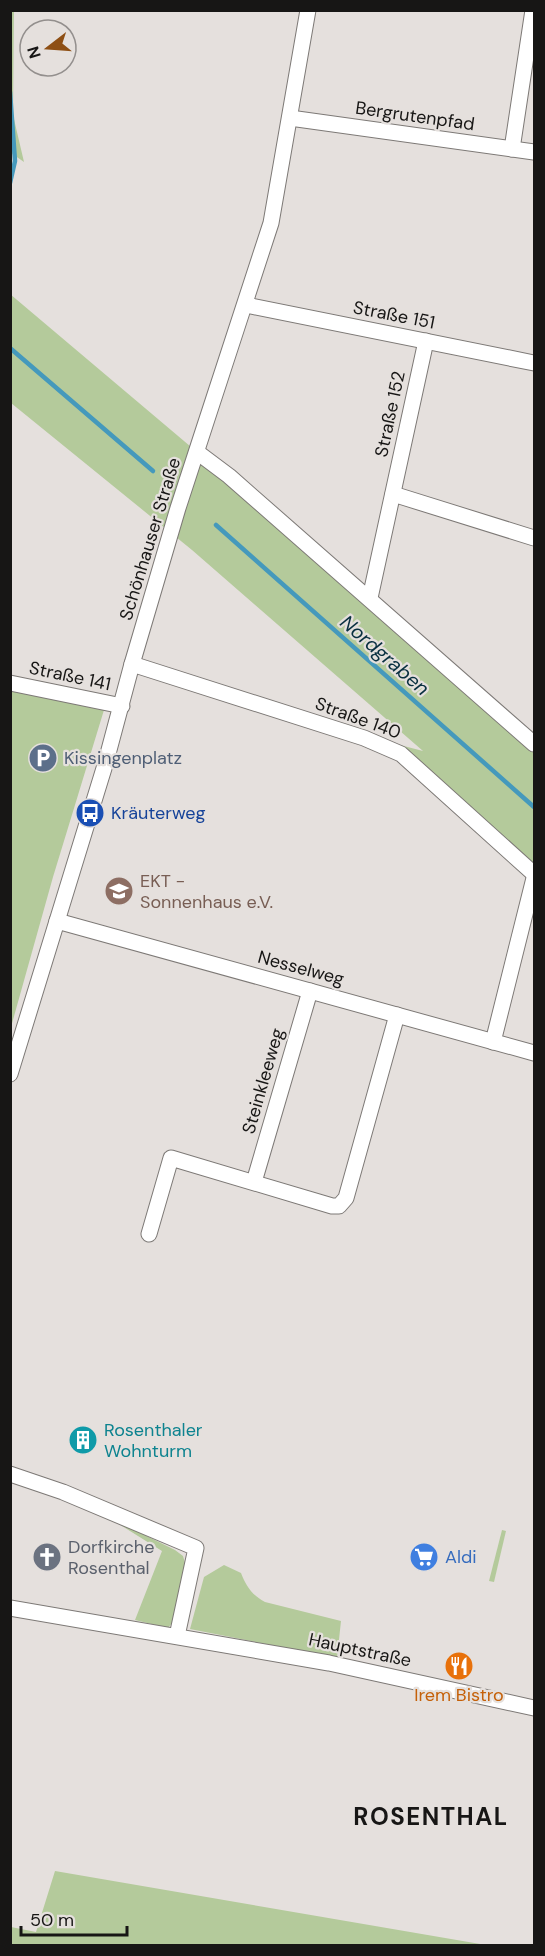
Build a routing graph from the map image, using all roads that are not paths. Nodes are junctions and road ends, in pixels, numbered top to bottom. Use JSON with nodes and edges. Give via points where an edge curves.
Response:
{"nodes":[{"id":1,"x":308,"y":10,"type":"edge"},
{"id":2,"x":533,"y":10,"type":"edge"},
{"id":3,"x":290,"y":118,"type":"junction"},
{"id":4,"x":512,"y":149,"type":"junction"},
{"id":5,"x":534,"y":152,"type":"edge"},
{"id":6,"x":246,"y":305,"type":"junction"},
{"id":7,"x":426,"y":341,"type":"junction"},
{"id":8,"x":534,"y":363,"type":"edge"},
{"id":9,"x":196,"y":452,"type":"junction"},
{"id":10,"x":393,"y":494,"type":"junction"},
{"id":11,"x":534,"y":538,"type":"edge"},
{"id":12,"x":370,"y":598,"type":"junction"},
{"id":13,"x":132,"y":664,"type":"junction"},
{"id":14,"x":10,"y":683,"type":"edge"},
{"id":15,"x":122,"y":706,"type":"junction"},
{"id":16,"x":534,"y":744,"type":"edge"},
{"id":17,"x":534,"y":876,"type":"edge"},
{"id":18,"x":57,"y":921,"type":"junction"},
{"id":19,"x":310,"y":991,"type":"junction"},
{"id":20,"x":397,"y":1015,"type":"junction"},
{"id":21,"x":493,"y":1042,"type":"junction"},
{"id":22,"x":534,"y":1053,"type":"edge"},
{"id":23,"x":10,"y":1074,"type":"edge"},
{"id":24,"x":254,"y":1182,"type":"junction"},
{"id":25,"x":149,"y":1234,"type":"dead end"},
{"id":26,"x":10,"y":1474,"type":"edge"},
{"id":27,"x":10,"y":1608,"type":"edge"},
{"id":28,"x":177,"y":1636,"type":"junction"},
{"id":29,"x":534,"y":1708,"type":"edge"}],
"edges":[{"from":1,"to":3,"type":"street","name":"Schönhauser Straße"},
{"from":2,"to":4,"type":"street"},
{"from":3,"to":4,"type":"street","name":"Bergrutenpfad"},
{"from":3,"to":6,"type":"street","name":"Schönhauser Straße","via":[[271,222]]},
{"from":4,"to":5,"type":"street","name":"Bergrutenpfad"},
{"from":6,"to":7,"type":"street","name":"Straße 151"},
{"from":6,"to":9,"type":"street","name":"Schönhauser Straße"},
{"from":7,"to":8,"type":"street","name":"Straße 151"},
{"from":7,"to":10,"type":"street","name":"Straße 152"},
{"from":9,"to":12,"type":"street"},
{"from":9,"to":13,"type":"street","name":"Schönhauser Straße"},
{"from":10,"to":11,"type":"street"},
{"from":10,"to":12,"type":"street","name":"Straße 152"},
{"from":12,"to":16,"type":"street"},
{"from":13,"to":15,"type":"street","name":"Schönhauser Straße"},
{"from":13,"to":17,"type":"street","name":"Straße 140","via":[[364,738],[401,754]]},
{"from":14,"to":15,"type":"street","name":"Straße 141"},
{"from":15,"to":18,"type":"street","name":"Schönhauser Straße"},
{"from":17,"to":21,"type":"street"},
{"from":18,"to":19,"type":"street","name":"Nesselweg"},
{"from":18,"to":23,"type":"street","name":"Schönhauser Straße"},
{"from":19,"to":20,"type":"street","name":"Nesselweg"},
{"from":19,"to":24,"type":"street","name":"Steinkleeweg"},
{"from":20,"to":21,"type":"street","name":"Nesselweg"},
{"from":20,"to":24,"type":"street","via":[[346,1198],[339,1206],[332,1206]]},
{"from":21,"to":22,"type":"street","name":"Nesselweg"},
{"from":24,"to":25,"type":"street","via":[[171,1158]]},
{"from":26,"to":28,"type":"street","via":[[196,1548]]},
{"from":27,"to":28,"type":"street","name":"Hauptstraße"},
{"from":28,"to":29,"type":"street","name":"Hauptstraße","via":[[329,1663]]}]}
